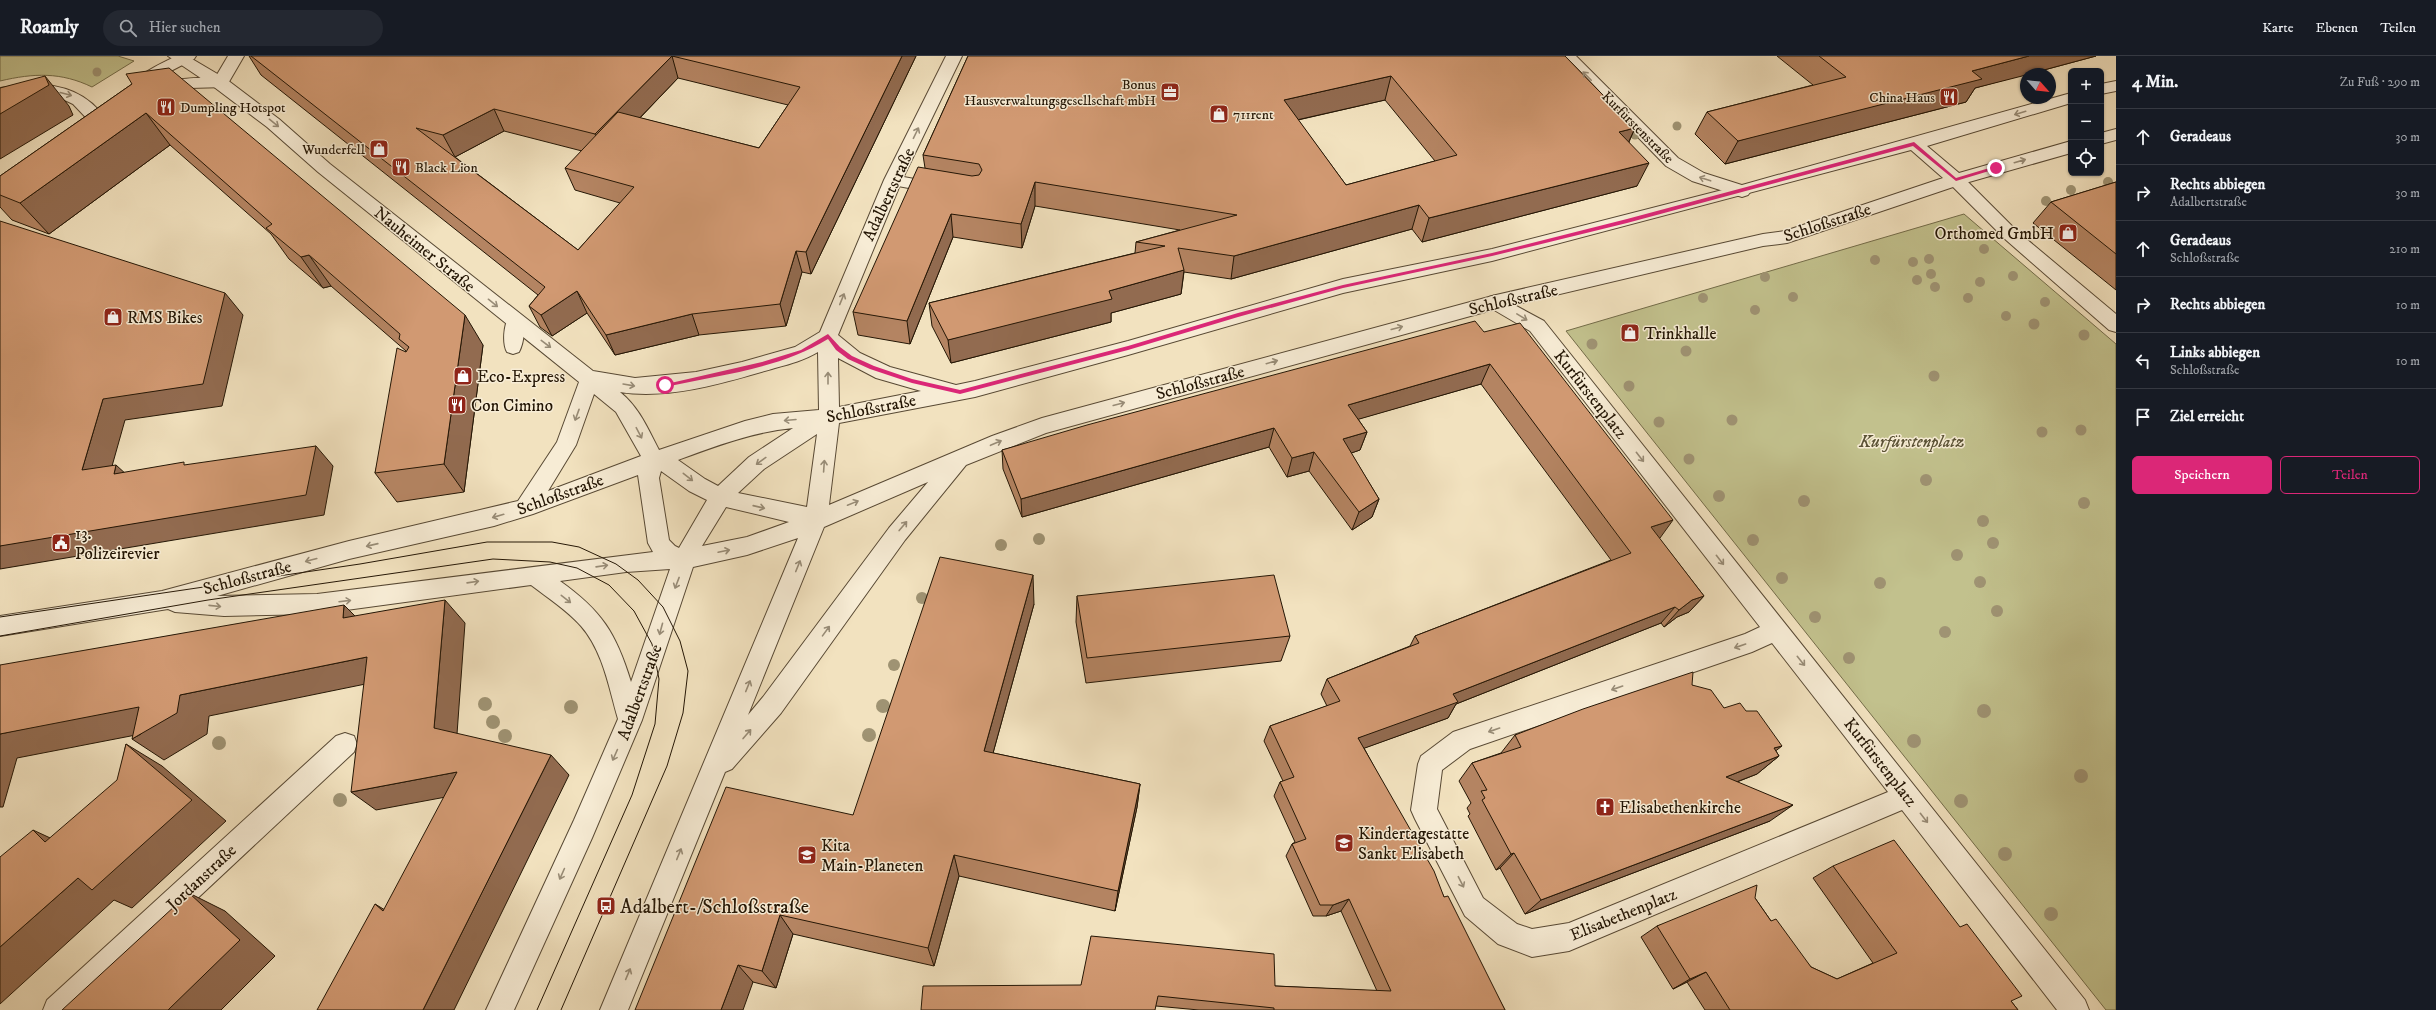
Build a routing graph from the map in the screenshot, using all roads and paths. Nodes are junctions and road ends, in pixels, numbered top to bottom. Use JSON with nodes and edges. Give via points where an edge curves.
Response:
{"nodes":[{"id":1,"x":236,"y":56,"type":"edge"},
{"id":2,"x":954,"y":56,"type":"edge"},
{"id":3,"x":1567,"y":56,"type":"edge"},
{"id":4,"x":182,"y":57,"type":"edge"},
{"id":5,"x":220,"y":83,"type":"junction"},
{"id":6,"x":2116,"y":86,"type":"edge"},
{"id":7,"x":2104,"y":89,"type":"edge"},
{"id":8,"x":0,"y":93,"type":"edge"},
{"id":9,"x":2068,"y":99,"type":"edge"},
{"id":10,"x":102,"y":121,"type":"edge"},
{"id":11,"x":2116,"y":134,"type":"edge"},
{"id":12,"x":2104,"y":138,"type":"edge"},
{"id":13,"x":1914,"y":144,"type":"junction"},
{"id":14,"x":2068,"y":148,"type":"edge"},
{"id":15,"x":893,"y":180,"type":"junction"},
{"id":16,"x":1956,"y":180,"type":"junction"},
{"id":17,"x":952,"y":190,"type":"edge"},
{"id":18,"x":1742,"y":191,"type":"junction"},
{"id":19,"x":1496,"y":302,"type":"junction"},
{"id":20,"x":515,"y":321,"type":"junction"},
{"id":21,"x":2116,"y":325,"type":"edge"},
{"id":22,"x":828,"y":336,"type":"junction"},
{"id":23,"x":513,"y":347,"type":"dead end"},
{"id":24,"x":590,"y":378,"type":"junction"},
{"id":25,"x":960,"y":392,"type":"junction"},
{"id":26,"x":828,"y":417,"type":"junction"},
{"id":27,"x":960,"y":459,"type":"junction"},
{"id":28,"x":654,"y":460,"type":"junction"},
{"id":29,"x":721,"y":497,"type":"junction"},
{"id":30,"x":525,"y":508,"type":"junction"},
{"id":31,"x":817,"y":518,"type":"junction"},
{"id":32,"x":686,"y":559,"type":"junction"},
{"id":33,"x":535,"y":575,"type":"junction"},
{"id":34,"x":162,"y":601,"type":"junction"},
{"id":35,"x":0,"y":626,"type":"edge"},
{"id":36,"x":1776,"y":630,"type":"junction"},
{"id":37,"x":630,"y":720,"type":"junction"},
{"id":38,"x":345,"y":744,"type":"dead end"},
{"id":39,"x":712,"y":774,"type":"junction"},
{"id":40,"x":1907,"y":796,"type":"junction"},
{"id":41,"x":57,"y":1010,"type":"edge"},
{"id":42,"x":500,"y":1010,"type":"edge"},
{"id":43,"x":614,"y":1010,"type":"edge"},
{"id":44,"x":2074,"y":1010,"type":"edge"}],
"edges":[{"from":1,"to":5,"type":"street"},
{"from":15,"to":2,"type":"street","name":"Adalbertstraße","one_way":true},
{"from":18,"to":3,"type":"street","name":"Kurfürstenstraße","one_way":true,"via":[[1698,177],[1672,162]]},
{"from":4,"to":5,"type":"street","name":"Nauheimer Straße"},
{"from":4,"to":5,"type":"street","via":[[157,72],[133,99],[173,85],[194,82]]},
{"from":5,"to":20,"type":"street","name":"Nauheimer Straße","one_way":true,"via":[[273,123],[324,168]]},
{"from":6,"to":7,"type":"street"},
{"from":8,"to":10,"type":"street","one_way":true,"via":[[40,89],[64,93],[81,100]]},
{"from":9,"to":13,"type":"street","name":"Schloßstraße","one_way":true},
{"from":11,"to":12,"type":"street"},
{"from":13,"to":16,"type":"street"},
{"from":13,"to":18,"type":"street","name":"Schloßstraße"},
{"from":16,"to":14,"type":"street","name":"Schloßstraße","one_way":true},
{"from":15,"to":17,"type":"lane"},
{"from":22,"to":15,"type":"street","name":"Adalbertstraße","one_way":true},
{"from":16,"to":19,"type":"street","name":"Schloßstraße","via":[[1787,238],[1763,240]]},
{"from":16,"to":21,"type":"street","via":[[2012,236]]},
{"from":18,"to":25,"type":"street","name":"Schloßstraße","via":[[1492,255],[1343,286],[1128,348]]},
{"from":27,"to":19,"type":"street","name":"Schloßstraße","one_way":true,"via":[[1042,426]]},
{"from":19,"to":36,"type":"street","name":"Kurfürstenplatz","one_way":true,"via":[[1537,326]]},
{"from":20,"to":23,"type":"lane"},
{"from":20,"to":24,"type":"street","name":"Nauheimer Straße","one_way":true},
{"from":24,"to":22,"type":"street","one_way":true,"via":[[635,386],[692,380],[795,354]]},
{"from":22,"to":25,"type":"street","via":[[838,349],[850,358],[912,381]]},
{"from":26,"to":22,"type":"street","name":"Adalbertstraße","one_way":true},
{"from":24,"to":28,"type":"street","name":"Nauheimer Straße","one_way":true,"via":[[623,406]]},
{"from":24,"to":30,"type":"street","one_way":true,"via":[[566,445]]},
{"from":25,"to":26,"type":"street","name":"Schloßstraße"},
{"from":26,"to":28,"type":"street","name":"Schloßstraße","one_way":true,"via":[[773,422]]},
{"from":26,"to":29,"type":"street","name":"Adalbertstraße","one_way":true,"via":[[758,463]]},
{"from":31,"to":26,"type":"street","name":"Adalbertstraße","one_way":true},
{"from":31,"to":27,"type":"street","name":"Schloßstraße","one_way":true},
{"from":39,"to":27,"type":"street","one_way":true,"via":[[772,705],[897,534]]},
{"from":28,"to":29,"type":"street","one_way":true,"via":[[674,467],[697,485]]},
{"from":28,"to":30,"type":"street","name":"Schloßstraße"},
{"from":28,"to":32,"type":"street","via":[[648,478],[660,543],[667,553]]},
{"from":29,"to":31,"type":"street","one_way":true,"via":[[774,511]]},
{"from":29,"to":32,"type":"street","name":"Adalbertstraße"},
{"from":30,"to":34,"type":"street","name":"Schloßstraße","one_way":true,"via":[[349,550]]},
{"from":32,"to":31,"type":"street","name":"Schloßstraße","one_way":true,"via":[[780,536]]},
{"from":39,"to":31,"type":"street","name":"Adalbertstraße","one_way":true},
{"from":33,"to":32,"type":"street","name":"Schloßstraße","one_way":true,"via":[[626,563]]},
{"from":32,"to":37,"type":"street","name":"Adalbertstraße","one_way":true},
{"from":34,"to":33,"type":"street","name":"Schloßstraße","one_way":true,"via":[[224,606],[317,604]]},
{"from":33,"to":37,"type":"street","one_way":true,"via":[[578,609],[596,627],[609,655]]},
{"from":34,"to":35,"type":"street","name":"Schloßstraße"},
{"from":36,"to":40,"type":"street","name":"Kurfürstenplatz","one_way":true},
{"from":36,"to":40,"type":"street","name":"Elisabethenplatz","one_way":true,"via":[[1752,642],[1462,740],[1430,764],[1424,810],[1474,907],[1508,934],[1532,943],[1569,937]]},
{"from":37,"to":42,"type":"street","name":"Adalbertstraße","one_way":true},
{"from":38,"to":41,"type":"street","name":"Jordanstraße"},
{"from":43,"to":39,"type":"street","name":"Adalbertstraße","one_way":true},
{"from":40,"to":44,"type":"street","name":"Kurfürstenplatz","one_way":true}]}
